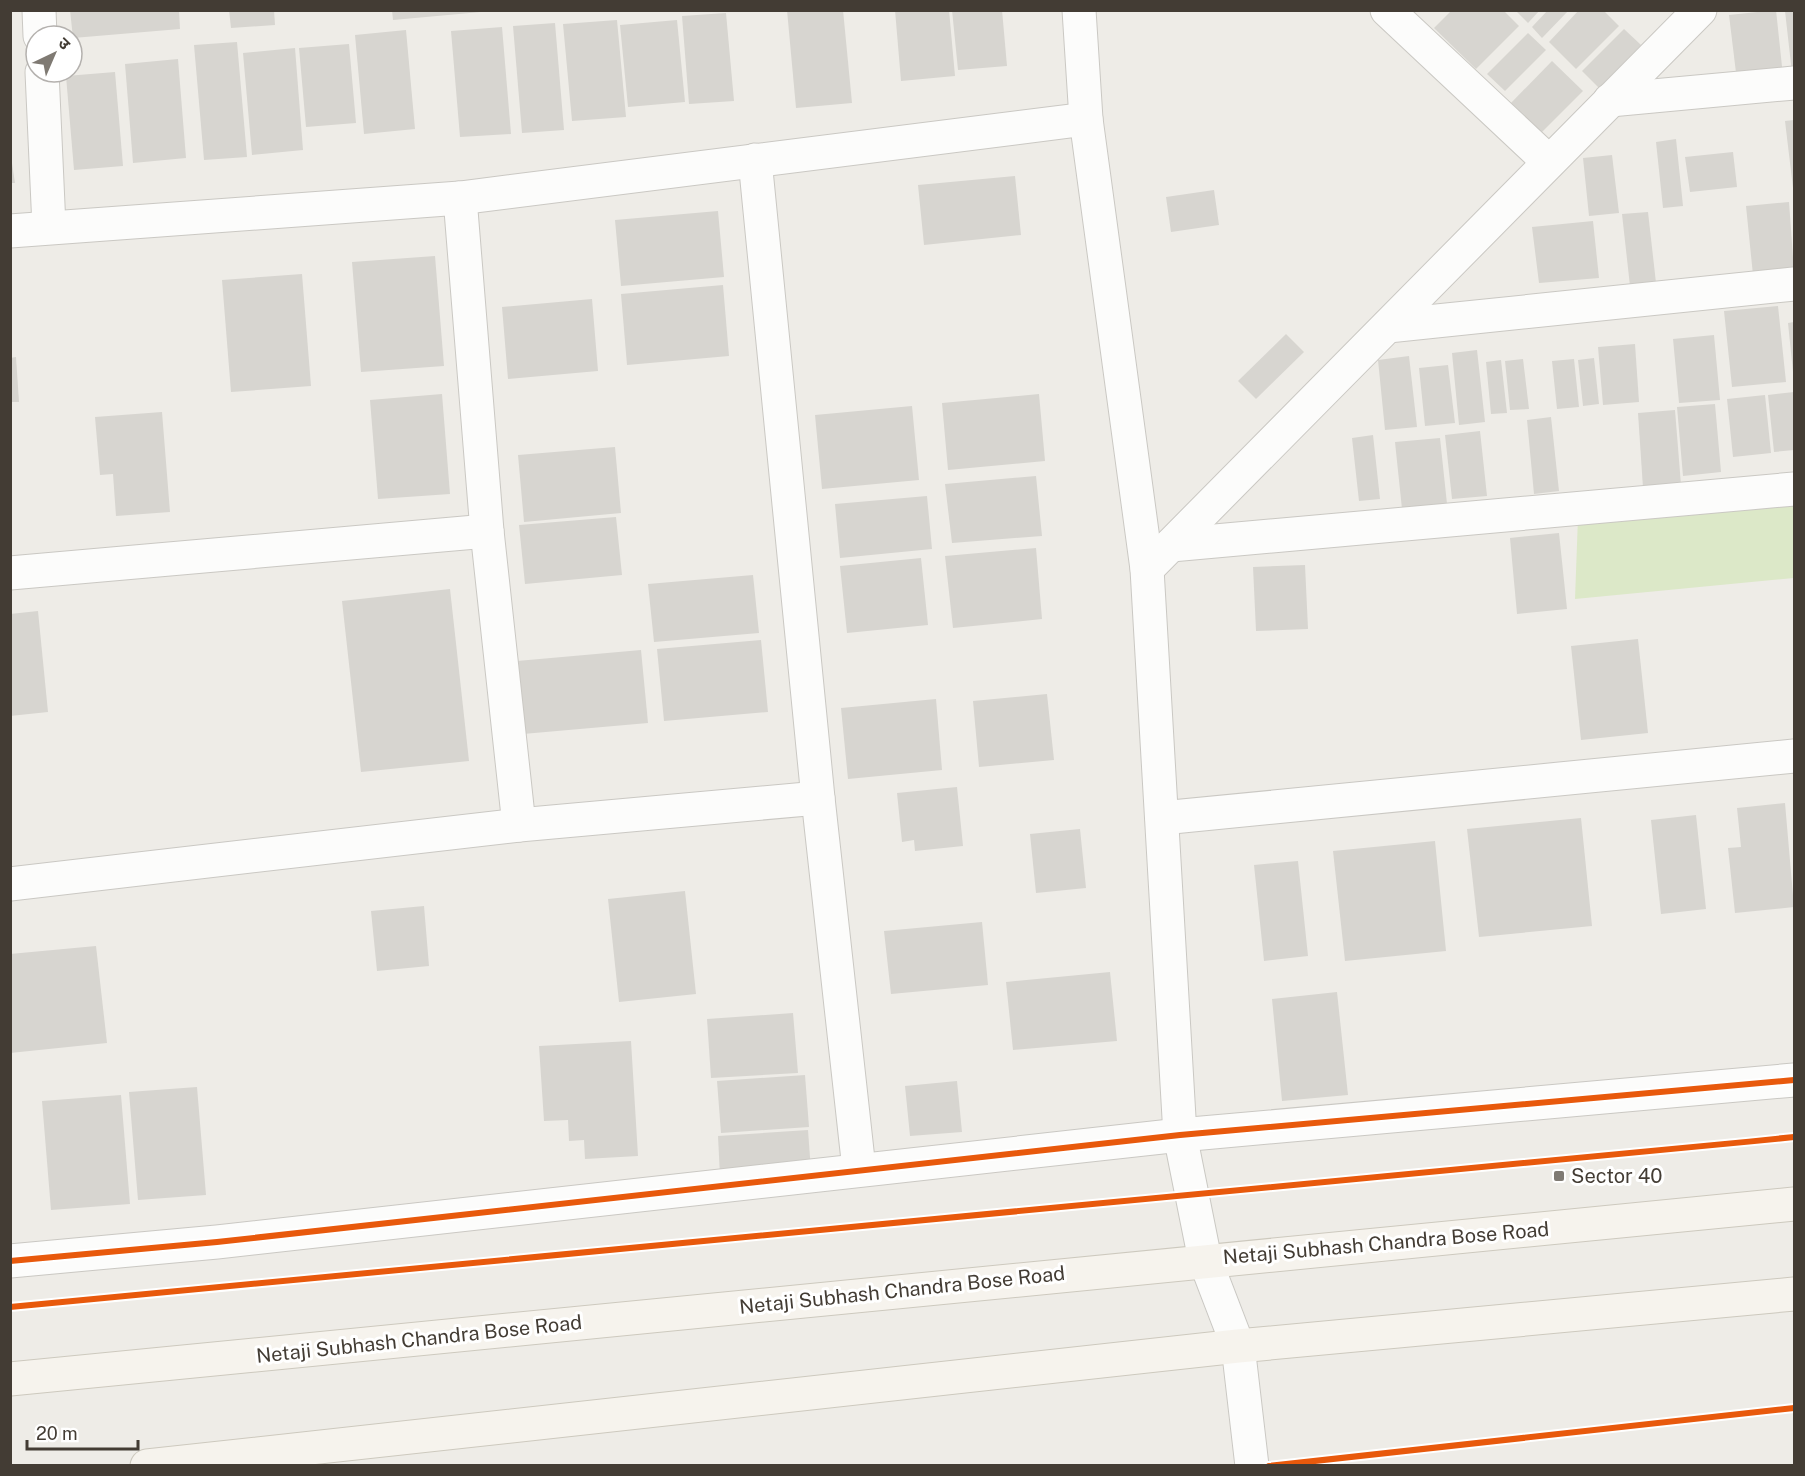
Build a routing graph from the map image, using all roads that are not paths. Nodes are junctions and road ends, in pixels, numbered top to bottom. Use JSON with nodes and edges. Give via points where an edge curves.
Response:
{"nodes":[{"id":1,"x":1079,"y":10,"type":"edge"},
{"id":2,"x":1387,"y":10,"type":"edge"},
{"id":3,"x":1681,"y":17,"type":"edge"},
{"id":4,"x":1794,"y":82,"type":"edge"},
{"id":5,"x":43,"y":84,"type":"edge"},
{"id":6,"x":1610,"y":100,"type":"junction"},
{"id":7,"x":1086,"y":119,"type":"junction"},
{"id":8,"x":755,"y":160,"type":"junction"},
{"id":9,"x":1549,"y":162,"type":"junction"},
{"id":10,"x":460,"y":198,"type":"junction"},
{"id":11,"x":49,"y":227,"type":"junction"},
{"id":12,"x":10,"y":231,"type":"edge"},
{"id":13,"x":1794,"y":284,"type":"edge"},
{"id":14,"x":1388,"y":326,"type":"junction"},
{"id":15,"x":1794,"y":489,"type":"edge"},
{"id":16,"x":487,"y":531,"type":"junction"},
{"id":17,"x":1171,"y":545,"type":"junction"},
{"id":18,"x":1147,"y":569,"type":"junction"},
{"id":19,"x":10,"y":573,"type":"edge"},
{"id":20,"x":1794,"y":756,"type":"edge"},
{"id":21,"x":818,"y":798,"type":"junction"},
{"id":22,"x":1162,"y":818,"type":"junction"},
{"id":23,"x":519,"y":825,"type":"junction"},
{"id":24,"x":10,"y":884,"type":"edge"},
{"id":25,"x":1794,"y":1080,"type":"edge"},
{"id":26,"x":1180,"y":1135,"type":"junction"},
{"id":27,"x":859,"y":1169,"type":"junction"},
{"id":28,"x":1794,"y":1204,"type":"edge"},
{"id":29,"x":1205,"y":1260,"type":"junction"},
{"id":30,"x":10,"y":1261,"type":"edge"},
{"id":31,"x":1794,"y":1294,"type":"edge"},
{"id":32,"x":1238,"y":1346,"type":"junction"},
{"id":33,"x":10,"y":1379,"type":"edge"},
{"id":34,"x":147,"y":1466,"type":"edge"},
{"id":35,"x":1252,"y":1466,"type":"edge"}],
"edges":[{"from":1,"to":7,"type":"street"},
{"from":2,"to":9,"type":"street"},
{"from":3,"to":6,"type":"street"},
{"from":4,"to":6,"type":"street"},
{"from":5,"to":11,"type":"street"},
{"from":6,"to":9,"type":"street"},
{"from":7,"to":8,"type":"street"},
{"from":7,"to":18,"type":"street"},
{"from":8,"to":10,"type":"street"},
{"from":8,"to":21,"type":"street"},
{"from":9,"to":14,"type":"street"},
{"from":10,"to":11,"type":"street"},
{"from":10,"to":16,"type":"street"},
{"from":11,"to":12,"type":"street"},
{"from":13,"to":14,"type":"street"},
{"from":14,"to":17,"type":"street"},
{"from":15,"to":17,"type":"street"},
{"from":16,"to":19,"type":"street"},
{"from":16,"to":23,"type":"street"},
{"from":17,"to":18,"type":"street"},
{"from":18,"to":22,"type":"street"},
{"from":20,"to":22,"type":"street"},
{"from":21,"to":23,"type":"street"},
{"from":21,"to":27,"type":"street"},
{"from":22,"to":26,"type":"street"},
{"from":23,"to":24,"type":"street"},
{"from":25,"to":26,"type":"street"},
{"from":26,"to":27,"type":"street"},
{"from":26,"to":29,"type":"street"},
{"from":27,"to":30,"type":"street","via":[[217,1242]]},
{"from":28,"to":29,"type":"main road","name":"Netaji Subhash Chandra Bose Road"},
{"from":29,"to":32,"type":"street"},
{"from":29,"to":33,"type":"main road","name":"Netaji Subhash Chandra Bose Road"},
{"from":31,"to":32,"type":"main road"},
{"from":32,"to":34,"type":"main road"},
{"from":32,"to":35,"type":"street"}]}
